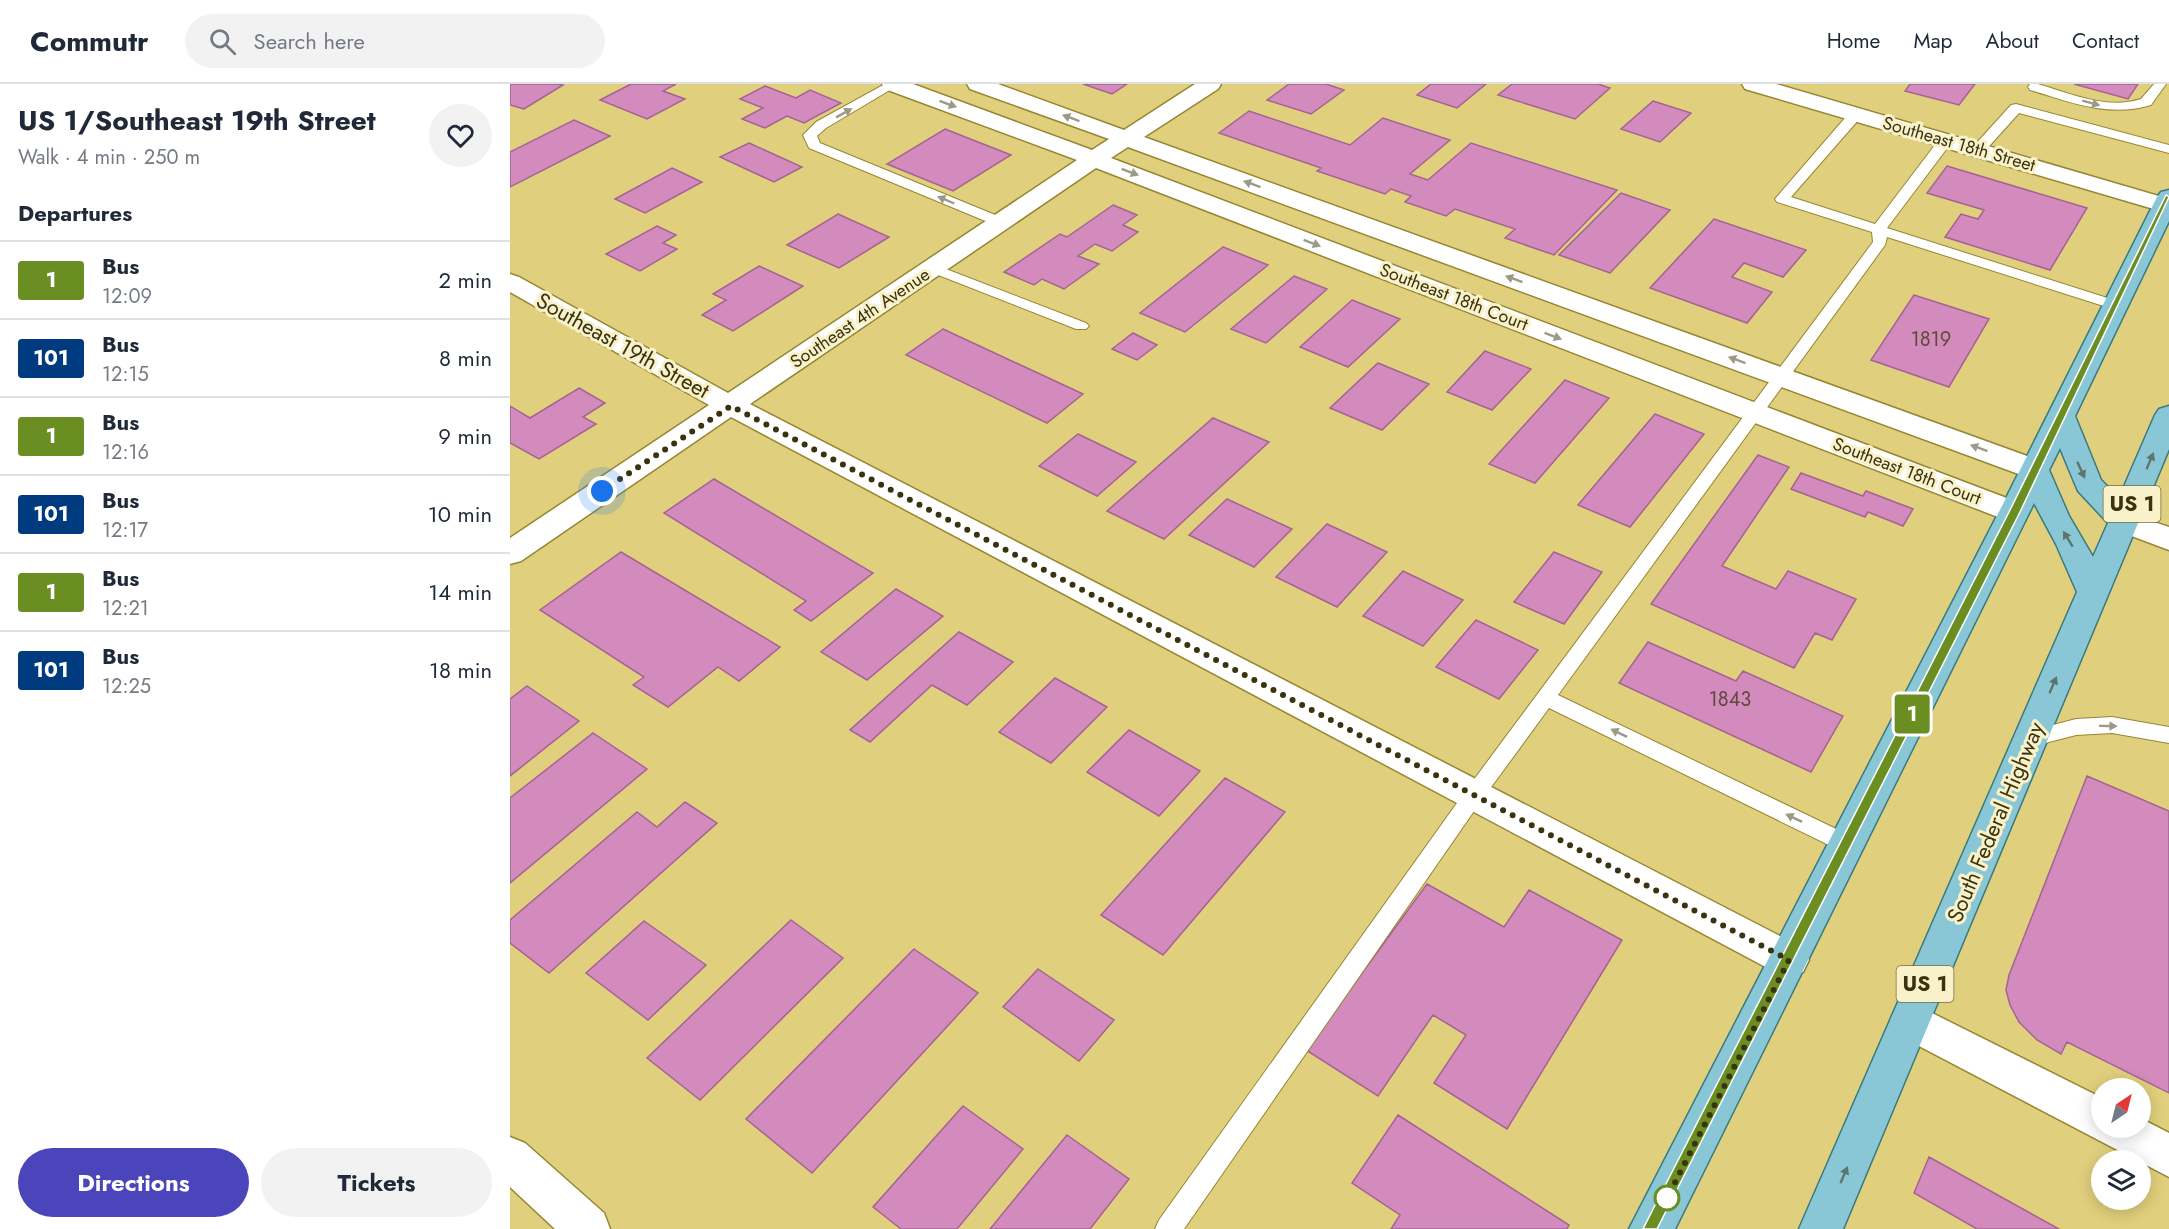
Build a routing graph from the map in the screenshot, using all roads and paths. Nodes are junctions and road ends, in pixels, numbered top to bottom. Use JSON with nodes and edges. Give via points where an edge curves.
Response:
{"nodes":[{"id":1,"x":893,"y":84,"type":"edge"},
{"id":2,"x":978,"y":84,"type":"edge"},
{"id":3,"x":1210,"y":84,"type":"edge"},
{"id":4,"x":2160,"y":84,"type":"edge"},
{"id":5,"x":2035,"y":85,"type":"edge"},
{"id":6,"x":1768,"y":86,"type":"edge"},
{"id":7,"x":2016,"y":108,"type":"junction"},
{"id":8,"x":1856,"y":114,"type":"junction"},
{"id":9,"x":1126,"y":138,"type":"junction"},
{"id":10,"x":1946,"y":140,"type":"junction"},
{"id":11,"x":2169,"y":148,"type":"edge"},
{"id":12,"x":1978,"y":150,"type":"junction"},
{"id":13,"x":1094,"y":159,"type":"junction"},
{"id":14,"x":2167,"y":201,"type":"edge"},
{"id":15,"x":1000,"y":222,"type":"junction"},
{"id":16,"x":1879,"y":230,"type":"junction"},
{"id":17,"x":933,"y":268,"type":"junction"},
{"id":18,"x":510,"y":282,"type":"edge"},
{"id":19,"x":2115,"y":305,"type":"junction"},
{"id":20,"x":1082,"y":326,"type":"dead end"},
{"id":21,"x":1782,"y":376,"type":"junction"},
{"id":22,"x":731,"y":406,"type":"junction"},
{"id":23,"x":1755,"y":413,"type":"junction"},
{"id":24,"x":2061,"y":415,"type":"junction"},
{"id":25,"x":2169,"y":415,"type":"edge"},
{"id":26,"x":2034,"y":469,"type":"junction"},
{"id":27,"x":2014,"y":512,"type":"junction"},
{"id":28,"x":2124,"y":522,"type":"junction"},
{"id":29,"x":2169,"y":539,"type":"edge"},
{"id":30,"x":510,"y":553,"type":"edge"},
{"id":31,"x":2093,"y":592,"type":"junction"},
{"id":32,"x":1546,"y":698,"type":"junction"},
{"id":33,"x":2169,"y":735,"type":"edge"},
{"id":34,"x":2030,"y":738,"type":"junction"},
{"id":35,"x":1474,"y":795,"type":"junction"},
{"id":36,"x":1847,"y":844,"type":"junction"},
{"id":37,"x":1789,"y":960,"type":"junction"},
{"id":38,"x":1910,"y":1021,"type":"junction"},
{"id":39,"x":2091,"y":1114,"type":"edge"},
{"id":40,"x":2135,"y":1138,"type":"edge"},
{"id":41,"x":2169,"y":1156,"type":"edge"},
{"id":42,"x":510,"y":1158,"type":"edge"},
{"id":43,"x":588,"y":1229,"type":"edge"},
{"id":44,"x":1168,"y":1229,"type":"edge"},
{"id":45,"x":1651,"y":1229,"type":"edge"},
{"id":46,"x":1821,"y":1229,"type":"edge"}],
"edges":[{"from":1,"to":13,"type":"street","name":"Southeast 18th Court","one_way":true},
{"from":15,"to":1,"type":"lane","one_way":true,"via":[[814,145],[810,135],[821,125]]},
{"from":9,"to":2,"type":"street","name":"Southeast 18th Court","one_way":true},
{"from":3,"to":9,"type":"street","name":"Southeast 4th Avenue"},
{"from":5,"to":4,"type":"lane","one_way":true,"via":[[2104,106],[2128,107],[2148,101]]},
{"from":5,"to":7,"type":"lane"},
{"from":6,"to":8,"type":"street","name":"Southeast 18th Street"},
{"from":7,"to":11,"type":"lane"},
{"from":7,"to":12,"type":"lane"},
{"from":8,"to":10,"type":"street","name":"Southeast 18th Street"},
{"from":8,"to":16,"type":"lane","via":[[1782,199]]},
{"from":9,"to":13,"type":"street","name":"Southeast 4th Avenue"},
{"from":21,"to":9,"type":"street","name":"Southeast 18th Court","one_way":true},
{"from":10,"to":12,"type":"street","name":"Southeast 18th Street"},
{"from":10,"to":16,"type":"lane"},
{"from":12,"to":14,"type":"street","name":"Southeast 18th Street"},
{"from":13,"to":15,"type":"street","name":"Southeast 4th Avenue"},
{"from":13,"to":23,"type":"street","name":"Southeast 18th Court","one_way":true},
{"from":14,"to":19,"type":"main road"},
{"from":15,"to":17,"type":"street","name":"Southeast 4th Avenue"},
{"from":16,"to":19,"type":"lane"},
{"from":16,"to":21,"type":"lane","via":[[1880,242]]},
{"from":17,"to":20,"type":"lane"},
{"from":17,"to":22,"type":"street","name":"Southeast 4th Avenue"},
{"from":18,"to":22,"type":"street","name":"Southeast 19th Street"},
{"from":19,"to":24,"type":"main road"},
{"from":21,"to":23,"type":"lane"},
{"from":26,"to":21,"type":"street","name":"Southeast 18th Court","one_way":true},
{"from":22,"to":30,"type":"street","name":"Southeast 4th Avenue"},
{"from":22,"to":35,"type":"street","name":"Southeast 19th Street"},
{"from":23,"to":27,"type":"street","name":"Southeast 18th Court"},
{"from":23,"to":32,"type":"lane"},
{"from":24,"to":26,"type":"main road"},
{"from":24,"to":28,"type":"main road","one_way":true,"via":[[2088,484]]},
{"from":28,"to":25,"type":"main road","name":"South Federal Highway","number":"US 1","one_way":true},
{"from":26,"to":27,"type":"main road"},
{"from":31,"to":26,"type":"main road","one_way":true},
{"from":27,"to":36,"type":"main road"},
{"from":28,"to":29,"type":"street"},
{"from":28,"to":31,"type":"main road","name":"South Federal Highway","number":"US 1"},
{"from":34,"to":31,"type":"main road","name":"South Federal Highway","number":"US 1","one_way":true},
{"from":32,"to":35,"type":"lane"},
{"from":36,"to":32,"type":"lane","one_way":true},
{"from":34,"to":33,"type":"lane","one_way":true,"via":[[2076,727],[2112,725]]},
{"from":34,"to":38,"type":"main road","name":"South Federal Highway","number":"US 1"},
{"from":35,"to":37,"type":"street","name":"Southeast 19th Street"},
{"from":35,"to":44,"type":"lane"},
{"from":36,"to":37,"type":"main road"},
{"from":37,"to":45,"type":"main road"},
{"from":38,"to":39,"type":"street"},
{"from":46,"to":38,"type":"main road","name":"South Federal Highway","number":"US 1","one_way":true},
{"from":40,"to":41,"type":"street"},
{"from":42,"to":43,"type":"street"}]}
